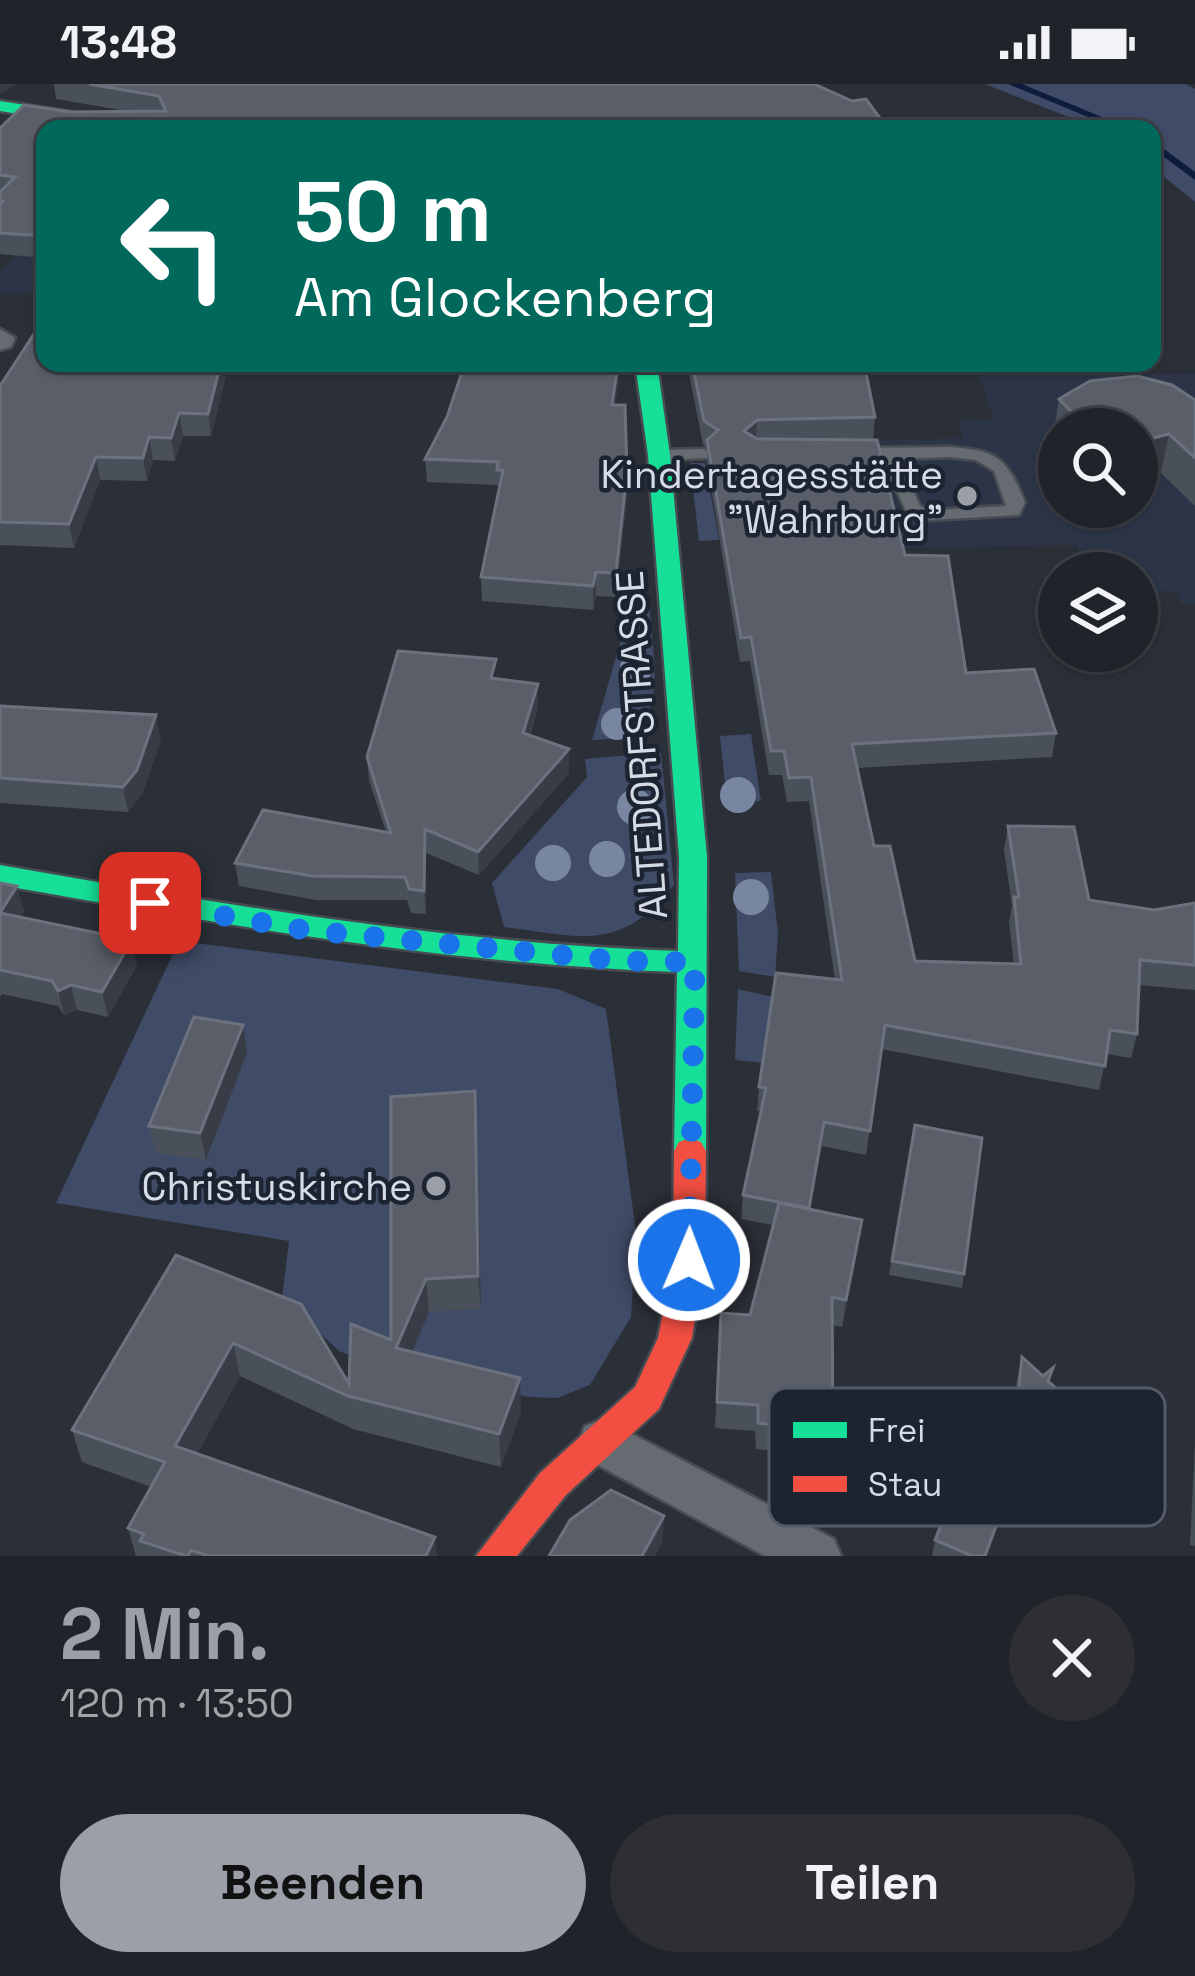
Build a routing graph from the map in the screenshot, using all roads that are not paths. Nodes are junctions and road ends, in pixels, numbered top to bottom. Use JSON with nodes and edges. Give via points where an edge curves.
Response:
{"nodes":[{"id":1,"x":3,"y":111,"type":"edge"},
{"id":2,"x":75,"y":120,"type":"edge"},
{"id":3,"x":647,"y":372,"type":"edge"},
{"id":4,"x":836,"y":453,"type":"edge"},
{"id":5,"x":704,"y":454,"type":"edge"},
{"id":6,"x":888,"y":454,"type":"junction"},
{"id":7,"x":658,"y":455,"type":"junction"},
{"id":8,"x":0,"y":875,"type":"edge"},
{"id":9,"x":695,"y":962,"type":"junction"},
{"id":10,"x":603,"y":1442,"type":"junction"},
{"id":11,"x":494,"y":1556,"type":"edge"},
{"id":12,"x":815,"y":1556,"type":"edge"}],
"edges":[{"from":1,"to":2,"type":"street"},
{"from":3,"to":7,"type":"street","name":"ALTEDORFSTRASSE"},
{"from":4,"to":6,"type":"lane"},
{"from":5,"to":7,"type":"lane"},
{"from":6,"to":6,"type":"lane","via":[[992,458],[1016,502],[1013,511],[914,509]]},
{"from":7,"to":9,"type":"street","name":"ALTEDORFSTRASSE"},
{"from":8,"to":9,"type":"street","via":[[305,930]]},
{"from":9,"to":10,"type":"street","name":"ALTEDORFSTRASSE","via":[[689,1260],[675,1338],[647,1397]]},
{"from":10,"to":11,"type":"street","name":"ALTEDORFSTRASSE","via":[[553,1484]]},
{"from":10,"to":12,"type":"street"}]}
